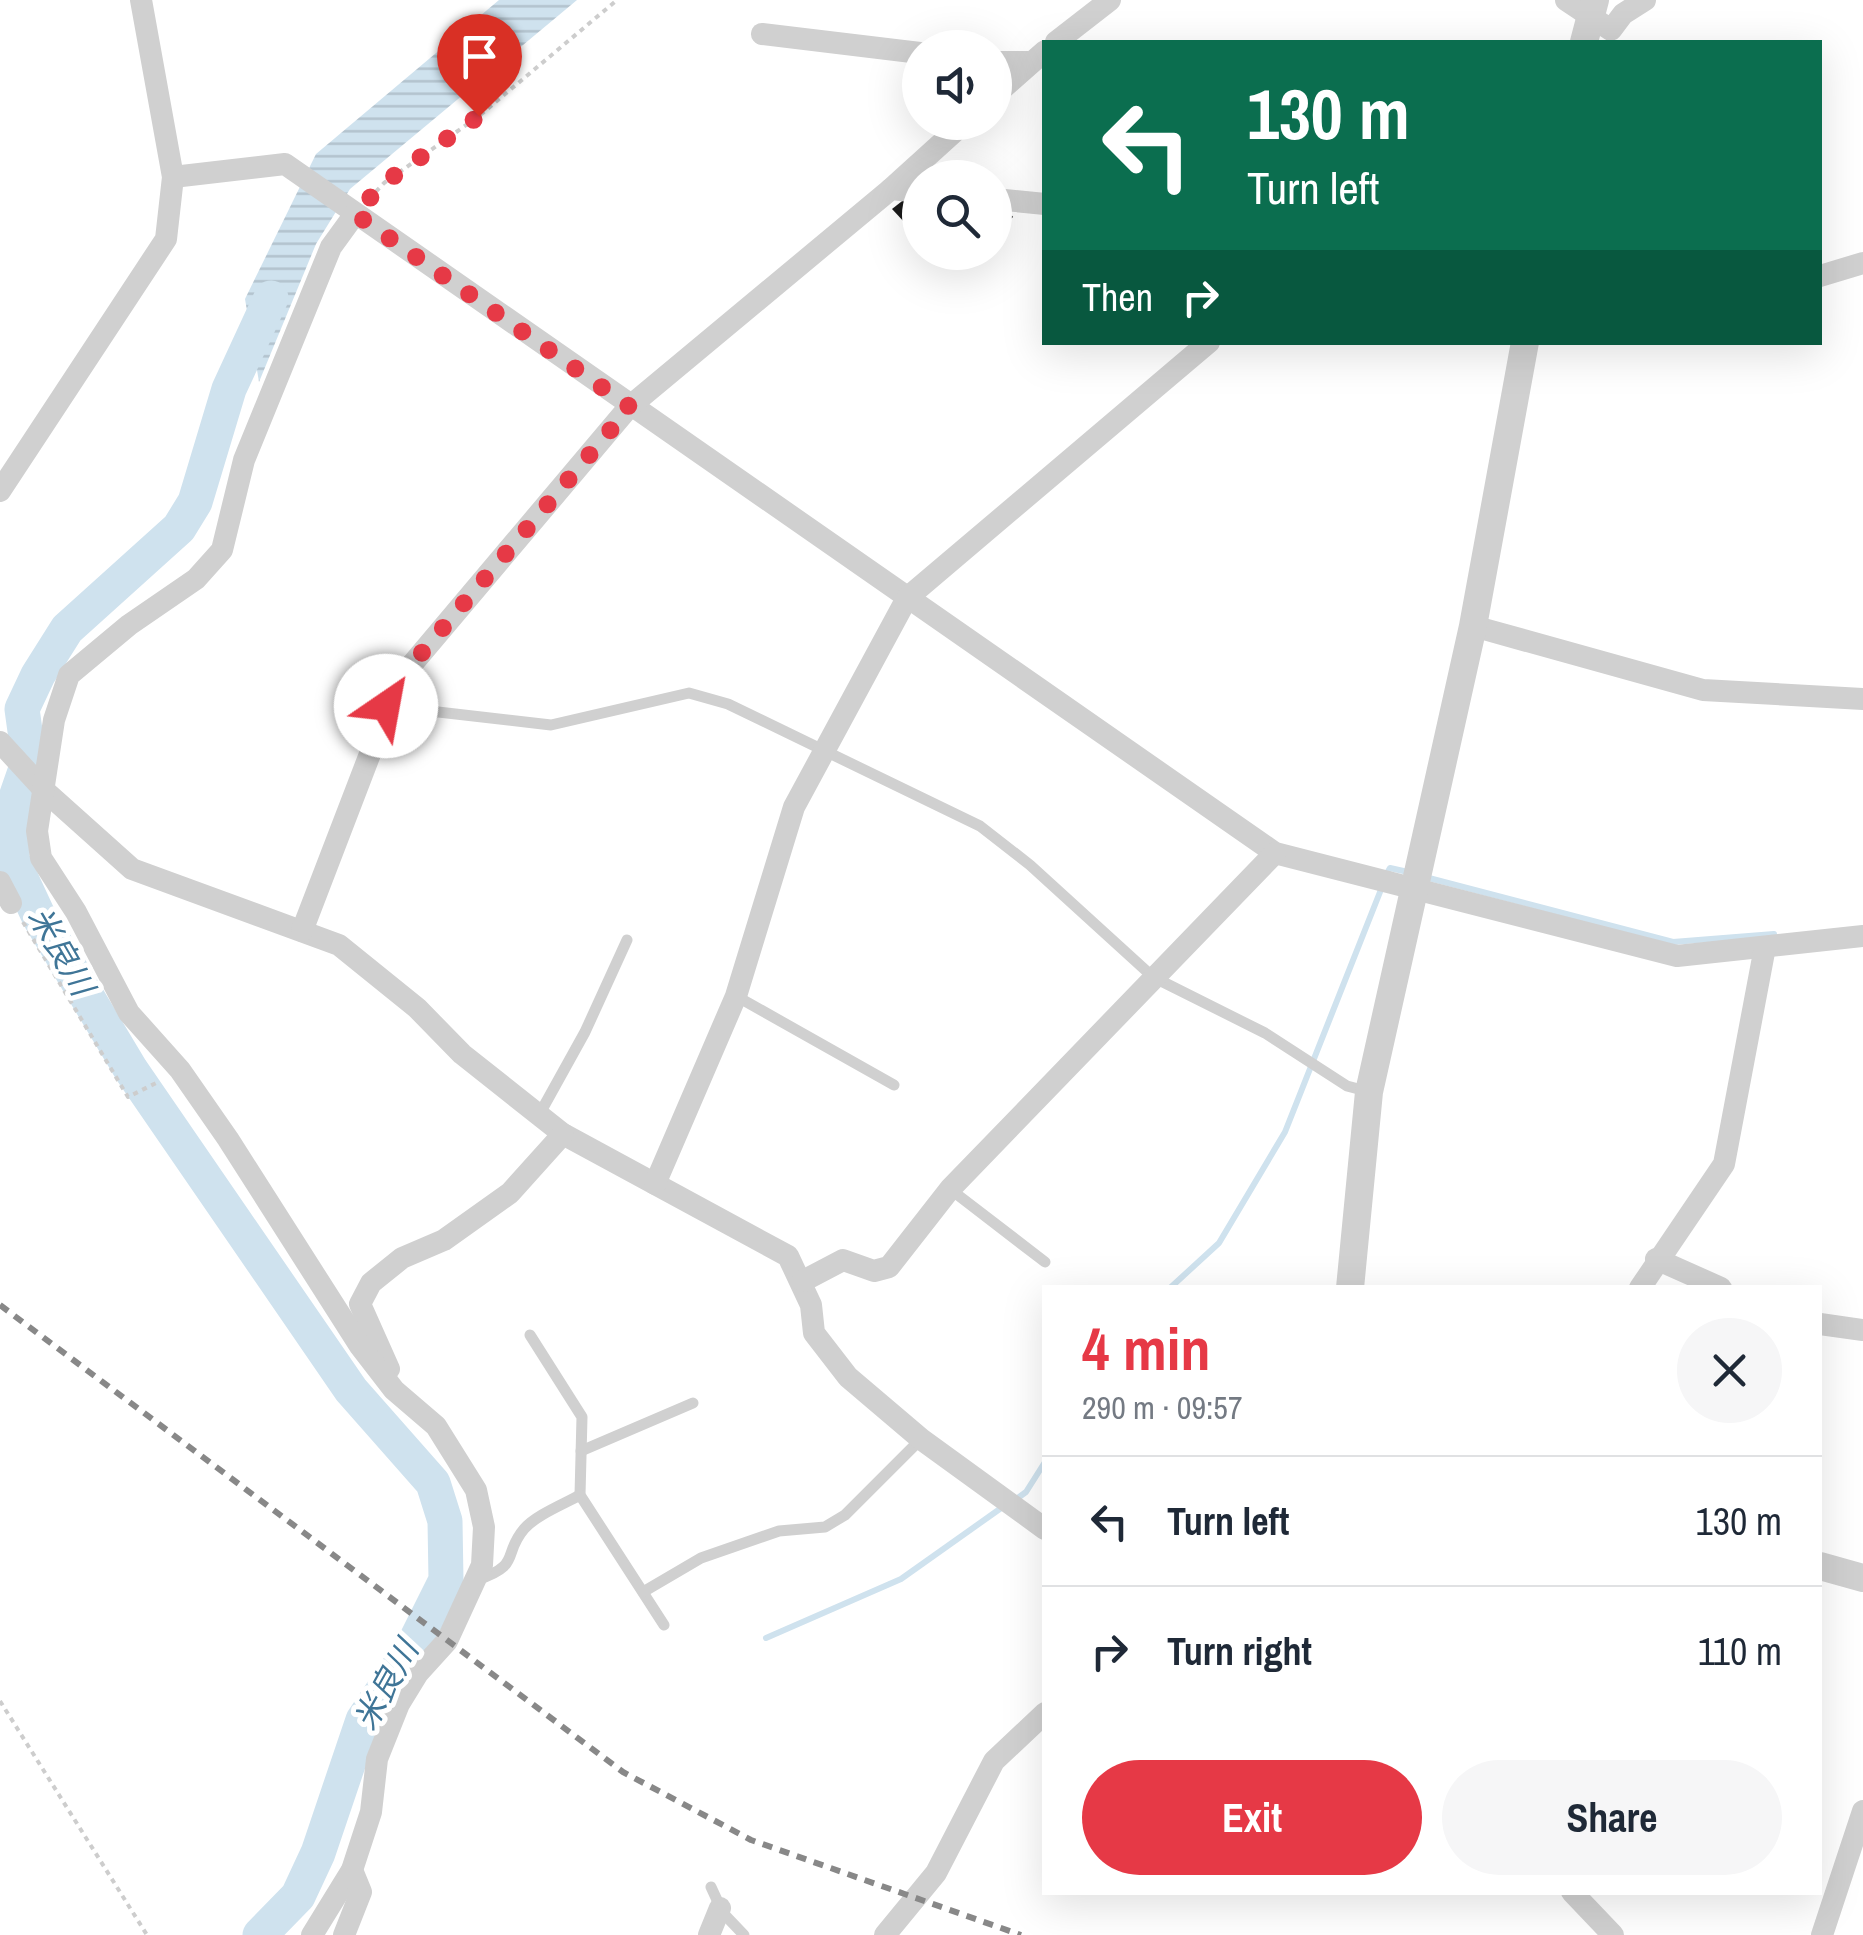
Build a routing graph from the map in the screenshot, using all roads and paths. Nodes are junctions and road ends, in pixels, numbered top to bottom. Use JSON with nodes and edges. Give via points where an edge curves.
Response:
{"nodes":[{"id":1,"x":141,"y":0,"type":"edge"},
{"id":2,"x":617,"y":0,"type":"edge"},
{"id":3,"x":1110,"y":0,"type":"edge"},
{"id":4,"x":1645,"y":0,"type":"edge"},
{"id":5,"x":1583,"y":15,"type":"edge"},
{"id":6,"x":762,"y":34,"type":"dead end"},
{"id":7,"x":1059,"y":40,"type":"edge"},
{"id":8,"x":902,"y":50,"type":"edge"},
{"id":9,"x":1038,"y":57,"type":"edge"},
{"id":10,"x":1012,"y":60,"type":"edge"},
{"id":11,"x":1012,"y":80,"type":"edge"},
{"id":12,"x":946,"y":140,"type":"edge"},
{"id":13,"x":173,"y":177,"type":"junction"},
{"id":14,"x":892,"y":190,"type":"junction"},
{"id":15,"x":902,"y":191,"type":"edge"},
{"id":16,"x":1012,"y":201,"type":"edge"},
{"id":17,"x":1042,"y":204,"type":"edge"},
{"id":18,"x":355,"y":214,"type":"junction"},
{"id":19,"x":1863,"y":263,"type":"edge"},
{"id":20,"x":1822,"y":275,"type":"edge"},
{"id":21,"x":1205,"y":345,"type":"edge"},
{"id":22,"x":1524,"y":345,"type":"edge"},
{"id":23,"x":630,"y":407,"type":"junction"},
{"id":24,"x":0,"y":490,"type":"edge"},
{"id":25,"x":907,"y":598,"type":"junction"},
{"id":26,"x":1472,"y":626,"type":"junction"},
{"id":27,"x":1863,"y":699,"type":"edge"},
{"id":28,"x":386,"y":706,"type":"junction"},
{"id":29,"x":0,"y":742,"type":"edge"},
{"id":30,"x":823,"y":748,"type":"junction"},
{"id":31,"x":46,"y":792,"type":"junction"},
{"id":32,"x":1275,"y":854,"type":"junction"},
{"id":33,"x":5,"y":892,"type":"edge"},
{"id":34,"x":1417,"y":892,"type":"junction"},
{"id":35,"x":302,"y":931,"type":"junction"},
{"id":36,"x":1863,"y":936,"type":"edge"},
{"id":37,"x":627,"y":940,"type":"dead end"},
{"id":38,"x":1764,"y":947,"type":"junction"},
{"id":39,"x":1154,"y":977,"type":"junction"},
{"id":40,"x":736,"y":996,"type":"junction"},
{"id":41,"x":180,"y":1070,"type":"junction"},
{"id":42,"x":894,"y":1084,"type":"dead end"},
{"id":43,"x":1369,"y":1092,"type":"junction"},
{"id":44,"x":539,"y":1115,"type":"junction"},
{"id":45,"x":563,"y":1134,"type":"junction"},
{"id":46,"x":655,"y":1184,"type":"junction"},
{"id":47,"x":950,"y":1189,"type":"junction"},
{"id":48,"x":1656,"y":1259,"type":"junction"},
{"id":49,"x":1045,"y":1262,"type":"dead end"},
{"id":50,"x":802,"y":1282,"type":"junction"},
{"id":51,"x":1350,"y":1285,"type":"edge"},
{"id":52,"x":1642,"y":1285,"type":"edge"},
{"id":53,"x":1714,"y":1285,"type":"edge"},
{"id":54,"x":1822,"y":1324,"type":"edge"},
{"id":55,"x":1863,"y":1330,"type":"edge"},
{"id":56,"x":530,"y":1334,"type":"dead end"},
{"id":57,"x":394,"y":1390,"type":"junction"},
{"id":58,"x":692,"y":1403,"type":"dead end"},
{"id":59,"x":921,"y":1439,"type":"junction"},
{"id":60,"x":581,"y":1451,"type":"junction"},
{"id":61,"x":580,"y":1494,"type":"junction"},
{"id":62,"x":1042,"y":1527,"type":"edge"},
{"id":63,"x":1822,"y":1567,"type":"edge"},
{"id":64,"x":1863,"y":1578,"type":"edge"},
{"id":65,"x":476,"y":1581,"type":"junction"},
{"id":66,"x":643,"y":1592,"type":"junction"},
{"id":67,"x":664,"y":1625,"type":"dead end"},
{"id":68,"x":0,"y":1701,"type":"edge"},
{"id":69,"x":1042,"y":1716,"type":"edge"},
{"id":70,"x":1863,"y":1811,"type":"edge"},
{"id":71,"x":352,"y":1870,"type":"junction"},
{"id":72,"x":1575,"y":1895,"type":"edge"},
{"id":73,"x":716,"y":1898,"type":"joint"},
{"id":74,"x":147,"y":1935,"type":"edge"},
{"id":75,"x":312,"y":1935,"type":"edge"},
{"id":76,"x":344,"y":1935,"type":"edge"},
{"id":77,"x":710,"y":1935,"type":"edge"},
{"id":78,"x":744,"y":1935,"type":"edge"},
{"id":79,"x":885,"y":1935,"type":"edge"},
{"id":80,"x":1612,"y":1935,"type":"edge"},
{"id":81,"x":1822,"y":1935,"type":"edge"}],
"edges":[{"from":1,"to":13,"type":"street"},
{"from":2,"to":18,"type":"path","via":[[445,144],[384,183]]},
{"from":3,"to":7,"type":"street"},
{"from":4,"to":5,"type":"street","via":[[1611,30]]},
{"from":6,"to":8,"type":"street"},
{"from":9,"to":10,"type":"street"},
{"from":9,"to":11,"type":"street"},
{"from":12,"to":14,"type":"street"},
{"from":13,"to":18,"type":"street","via":[[284,164]]},
{"from":13,"to":24,"type":"street","via":[[166,239]]},
{"from":14,"to":15,"type":"street"},
{"from":14,"to":23,"type":"street"},
{"from":16,"to":17,"type":"street"},
{"from":18,"to":23,"type":"street"},
{"from":18,"to":31,"type":"street","via":[[332,247],[244,460],[222,550],[196,579],[70,675],[54,720]]},
{"from":19,"to":20,"type":"street"},
{"from":21,"to":25,"type":"street"},
{"from":22,"to":26,"type":"street"},
{"from":23,"to":25,"type":"street"},
{"from":23,"to":28,"type":"street","via":[[398,681]]},
{"from":25,"to":30,"type":"street"},
{"from":25,"to":32,"type":"street"},
{"from":26,"to":27,"type":"street","via":[[1704,690]]},
{"from":26,"to":34,"type":"street"},
{"from":28,"to":30,"type":"lane","via":[[552,725],[689,693]]},
{"from":28,"to":35,"type":"street"},
{"from":29,"to":31,"type":"street"},
{"from":30,"to":39,"type":"lane","via":[[980,826]]},
{"from":30,"to":40,"type":"street","via":[[779,850]]},
{"from":31,"to":35,"type":"street","via":[[132,869]]},
{"from":31,"to":41,"type":"street","via":[[37,831],[41,858],[129,1013]]},
{"from":32,"to":34,"type":"street"},
{"from":32,"to":39,"type":"street"},
{"from":33,"to":41,"type":"path","via":[[128,1097]]},
{"from":34,"to":38,"type":"street","via":[[1677,956]]},
{"from":34,"to":43,"type":"street"},
{"from":35,"to":44,"type":"street","via":[[339,945]]},
{"from":36,"to":38,"type":"street"},
{"from":37,"to":44,"type":"lane"},
{"from":38,"to":48,"type":"street","via":[[1724,1164]]},
{"from":39,"to":43,"type":"lane","via":[[1281,1042],[1347,1086]]},
{"from":39,"to":47,"type":"street"},
{"from":40,"to":42,"type":"lane"},
{"from":40,"to":46,"type":"street"},
{"from":41,"to":57,"type":"street"},
{"from":43,"to":51,"type":"street"},
{"from":44,"to":45,"type":"street"},
{"from":45,"to":46,"type":"street"},
{"from":45,"to":57,"type":"street","via":[[510,1193],[371,1282],[360,1304]]},
{"from":46,"to":50,"type":"street","via":[[788,1256]]},
{"from":47,"to":49,"type":"lane"},
{"from":47,"to":50,"type":"street","via":[[889,1267],[874,1270],[843,1260]]},
{"from":48,"to":52,"type":"street"},
{"from":48,"to":53,"type":"street"},
{"from":50,"to":59,"type":"street","via":[[814,1333],[848,1377]]},
{"from":54,"to":55,"type":"street"},
{"from":56,"to":60,"type":"lane","via":[[582,1417]]},
{"from":57,"to":65,"type":"street","via":[[436,1426],[476,1490],[484,1527]]},
{"from":58,"to":60,"type":"lane"},
{"from":59,"to":62,"type":"street"},
{"from":59,"to":66,"type":"lane","via":[[825,1527],[779,1530],[701,1558]]},
{"from":60,"to":61,"type":"lane"},
{"from":61,"to":65,"type":"lane","via":[[524,1529],[510,1562]]},
{"from":61,"to":66,"type":"lane"},
{"from":63,"to":64,"type":"street"},
{"from":65,"to":71,"type":"street","via":[[447,1642],[399,1704],[378,1759],[371,1812]]},
{"from":66,"to":67,"type":"lane"},
{"from":68,"to":74,"type":"path"},
{"from":69,"to":79,"type":"street","via":[[994,1761],[936,1873]]},
{"from":70,"to":81,"type":"street"},
{"from":71,"to":75,"type":"street"},
{"from":71,"to":76,"type":"street","via":[[361,1892]]},
{"from":72,"to":80,"type":"street"},
{"from":73,"to":77,"type":"street"},
{"from":73,"to":78,"type":"lane"}]}
